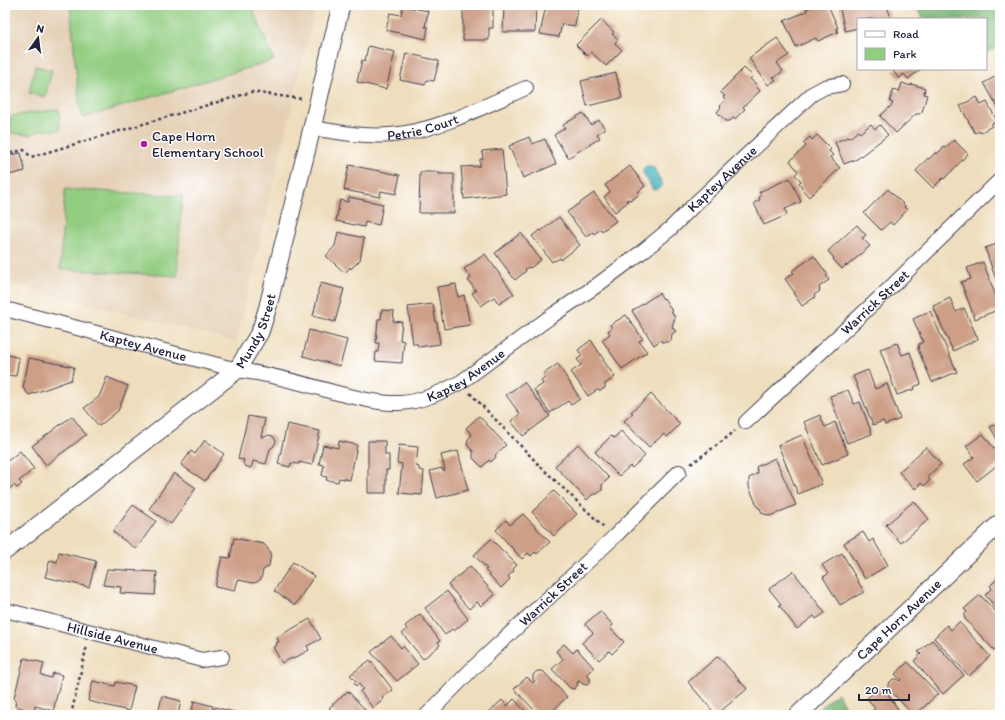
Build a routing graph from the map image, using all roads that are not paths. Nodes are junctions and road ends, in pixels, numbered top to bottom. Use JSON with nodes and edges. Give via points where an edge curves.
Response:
{"nodes":[{"id":1,"x":341,"y":5,"type":"edge"},
{"id":2,"x":842,"y":84,"type":"dead end"},
{"id":3,"x":526,"y":88,"type":"dead end"},
{"id":4,"x":312,"y":128,"type":"junction"},
{"id":5,"x":1000,"y":180,"type":"edge"},
{"id":6,"x":5,"y":309,"type":"edge"},
{"id":7,"x":238,"y":370,"type":"junction"},
{"id":8,"x":746,"y":422,"type":"road end"},
{"id":9,"x":679,"y":472,"type":"road end"},
{"id":10,"x":1000,"y":523,"type":"edge"},
{"id":11,"x":5,"y":551,"type":"edge"},
{"id":12,"x":5,"y":610,"type":"edge"},
{"id":13,"x":222,"y":657,"type":"dead end"},
{"id":14,"x":427,"y":715,"type":"edge"},
{"id":15,"x":798,"y":715,"type":"edge"}],
"edges":[{"from":1,"to":4,"type":"street","name":"Mundy Street"},
{"from":2,"to":7,"type":"street","name":"Kaptey Avenue","via":[[825,87],[812,94],[670,229],[596,286],[448,389],[428,397],[399,403],[358,398],[266,374]]},
{"from":3,"to":4,"type":"street","name":"Petrie Court","via":[[451,120],[406,133],[368,135]]},
{"from":4,"to":7,"type":"street","name":"Mundy Street","via":[[267,310],[260,332]]},
{"from":5,"to":8,"type":"street","name":"Warrick Street","via":[[890,288]]},
{"from":6,"to":7,"type":"street","name":"Kaptey Avenue"},
{"from":7,"to":11,"type":"street","name":"Mundy Street"},
{"from":9,"to":14,"type":"street","name":"Warrick Street"},
{"from":10,"to":15,"type":"street","name":"Cape Horn Avenue"},
{"from":12,"to":13,"type":"street","name":"Hillside Avenue","via":[[202,660]]}]}
